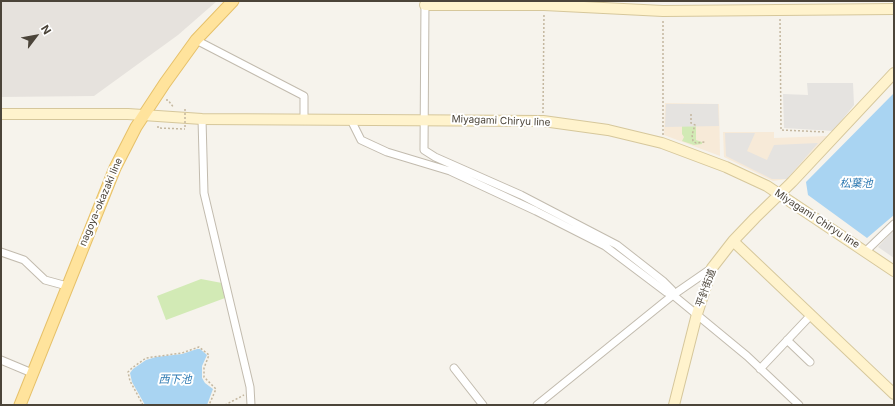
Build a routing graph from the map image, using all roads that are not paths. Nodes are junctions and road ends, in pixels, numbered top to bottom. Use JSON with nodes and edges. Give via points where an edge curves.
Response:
{"nodes":[{"id":1,"x":233,"y":1,"type":"edge"},
{"id":2,"x":425,"y":3,"type":"edge"},
{"id":3,"x":894,"y":9,"type":"edge"},
{"id":4,"x":196,"y":40,"type":"junction"},
{"id":5,"x":894,"y":73,"type":"edge"},
{"id":6,"x":1,"y":114,"type":"edge"},
{"id":7,"x":144,"y":115,"type":"junction"},
{"id":8,"x":202,"y":119,"type":"junction"},
{"id":9,"x":424,"y":119,"type":"junction"},
{"id":10,"x":304,"y":120,"type":"junction"},
{"id":11,"x":351,"y":120,"type":"junction"},
{"id":12,"x":780,"y":194,"type":"junction"},
{"id":13,"x":894,"y":224,"type":"edge"},
{"id":14,"x":733,"y":241,"type":"junction"},
{"id":15,"x":866,"y":251,"type":"junction"},
{"id":16,"x":1,"y":252,"type":"edge"},
{"id":17,"x":712,"y":268,"type":"junction"},
{"id":18,"x":894,"y":271,"type":"edge"},
{"id":19,"x":67,"y":286,"type":"junction"},
{"id":20,"x":673,"y":295,"type":"junction"},
{"id":21,"x":697,"y":314,"type":"junction"},
{"id":22,"x":811,"y":315,"type":"junction"},
{"id":23,"x":787,"y":340,"type":"junction"},
{"id":24,"x":1,"y":360,"type":"edge"},
{"id":25,"x":810,"y":362,"type":"dead end"},
{"id":26,"x":454,"y":368,"type":"dead end"},
{"id":27,"x":760,"y":369,"type":"junction"},
{"id":28,"x":32,"y":373,"type":"junction"},
{"id":29,"x":894,"y":394,"type":"edge"},
{"id":30,"x":20,"y":405,"type":"edge"},
{"id":31,"x":251,"y":405,"type":"edge"},
{"id":32,"x":483,"y":405,"type":"edge"},
{"id":33,"x":537,"y":405,"type":"edge"},
{"id":34,"x":674,"y":405,"type":"edge"},
{"id":35,"x":799,"y":405,"type":"edge"}],
"edges":[{"from":1,"to":4,"type":"main road","name":"nagoya-okazaki line"},
{"from":2,"to":3,"type":"street","via":[[663,10]]},
{"from":2,"to":9,"type":"street"},
{"from":4,"to":7,"type":"main road","name":"nagoya-okazaki line"},
{"from":4,"to":10,"type":"street","via":[[304,96]]},
{"from":5,"to":12,"type":"street","name":"平針街道"},
{"from":6,"to":7,"type":"street","name":"Miyagami Chiryu line"},
{"from":7,"to":8,"type":"street","name":"Miyagami Chiryu line"},
{"from":7,"to":19,"type":"main road","name":"nagoya-okazaki line","via":[[115,168]]},
{"from":8,"to":10,"type":"street","name":"Miyagami Chiryu line"},
{"from":8,"to":31,"type":"street","via":[[204,194],[250,387]]},
{"from":9,"to":11,"type":"street","name":"Miyagami Chiryu line"},
{"from":9,"to":12,"type":"street","name":"Miyagami Chiryu line","via":[[543,121],[608,130],[662,143],[726,167]]},
{"from":9,"to":20,"type":"street","via":[[424,150],[434,157],[521,195],[617,245],[663,281],[672,290]]},
{"from":10,"to":11,"type":"street","name":"Miyagami Chiryu line"},
{"from":11,"to":20,"type":"street","via":[[361,140],[387,152],[450,171],[536,211],[605,246]]},
{"from":12,"to":14,"type":"street","name":"平針街道"},
{"from":12,"to":15,"type":"street","name":"Miyagami Chiryu line"},
{"from":13,"to":15,"type":"street"},
{"from":14,"to":17,"type":"street","name":"平針街道"},
{"from":14,"to":22,"type":"street"},
{"from":15,"to":18,"type":"street","name":"Miyagami Chiryu line"},
{"from":16,"to":19,"type":"street","via":[[24,260],[44,280]]},
{"from":17,"to":20,"type":"street"},
{"from":17,"to":21,"type":"street","name":"平針街道"},
{"from":19,"to":28,"type":"main road","name":"nagoya-okazaki line"},
{"from":20,"to":21,"type":"street"},
{"from":20,"to":33,"type":"street"},
{"from":21,"to":27,"type":"street"},
{"from":21,"to":34,"type":"street","name":"平針街道"},
{"from":22,"to":23,"type":"street"},
{"from":22,"to":29,"type":"street"},
{"from":23,"to":25,"type":"street"},
{"from":23,"to":27,"type":"street"},
{"from":24,"to":28,"type":"street"},
{"from":26,"to":32,"type":"street"},
{"from":27,"to":35,"type":"street"},
{"from":28,"to":30,"type":"main road","name":"nagoya-okazaki line"}]}
